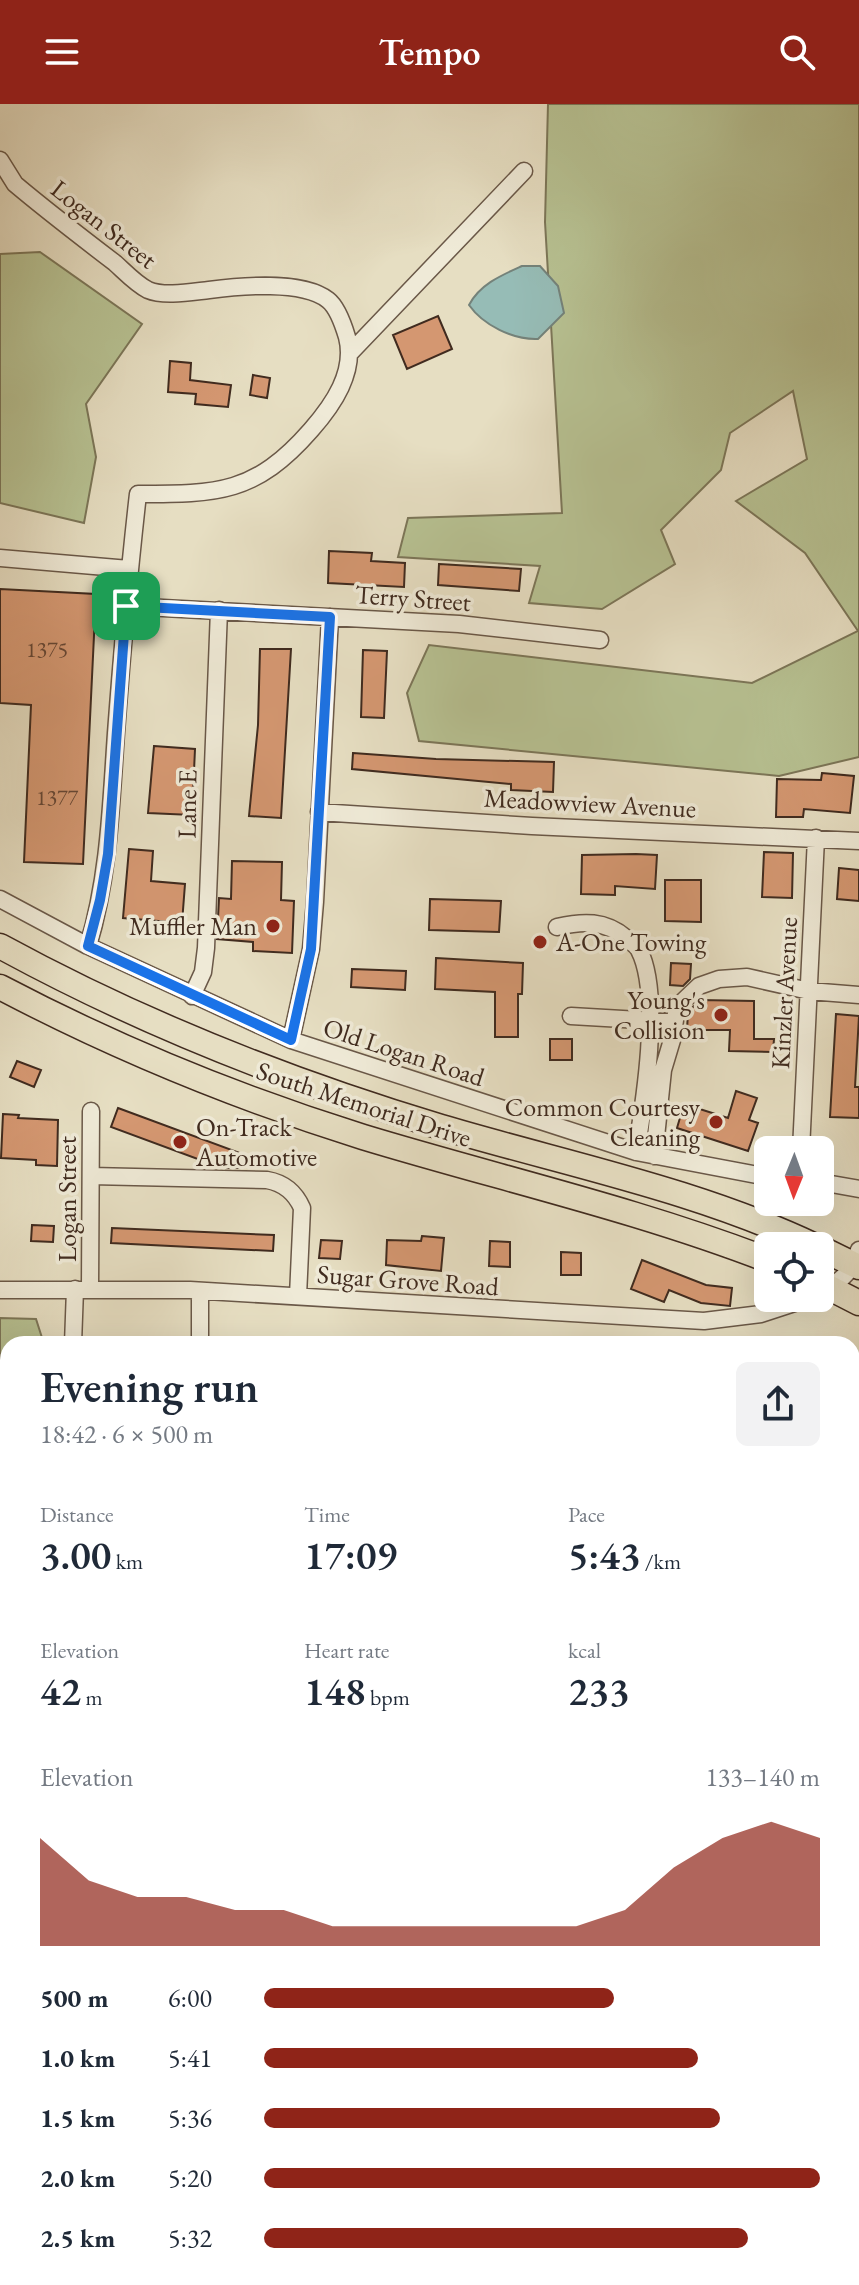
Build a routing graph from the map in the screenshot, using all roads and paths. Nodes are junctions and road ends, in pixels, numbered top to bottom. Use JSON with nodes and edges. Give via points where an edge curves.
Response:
{"nodes":[{"id":1,"x":0,"y":160,"type":"edge"},
{"id":2,"x":524,"y":171,"type":"dead end"},
{"id":3,"x":351,"y":352,"type":"junction"},
{"id":4,"x":0,"y":558,"type":"edge"},
{"id":5,"x":129,"y":569,"type":"junction"},
{"id":6,"x":126,"y":606,"type":"junction"},
{"id":7,"x":219,"y":610,"type":"junction"},
{"id":8,"x":330,"y":617,"type":"junction"},
{"id":9,"x":600,"y":640,"type":"dead end"},
{"id":10,"x":319,"y":812,"type":"junction"},
{"id":11,"x":816,"y":838,"type":"junction"},
{"id":12,"x":859,"y":841,"type":"edge"},
{"id":13,"x":0,"y":899,"type":"edge"},
{"id":14,"x":557,"y":927,"type":"dead end"},
{"id":15,"x":0,"y":946,"type":"edge"},
{"id":16,"x":88,"y":946,"type":"junction"},
{"id":17,"x":0,"y":987,"type":"edge"},
{"id":18,"x":809,"y":991,"type":"junction"},
{"id":19,"x":859,"y":995,"type":"edge"},
{"id":20,"x":192,"y":996,"type":"junction"},
{"id":21,"x":571,"y":1016,"type":"dead end"},
{"id":22,"x":649,"y":1021,"type":"junction"},
{"id":23,"x":674,"y":1022,"type":"junction"},
{"id":24,"x":291,"y":1040,"type":"junction"},
{"id":25,"x":91,"y":1111,"type":"dead end"},
{"id":26,"x":802,"y":1136,"type":"edge"},
{"id":27,"x":636,"y":1152,"type":"junction"},
{"id":28,"x":654,"y":1156,"type":"junction"},
{"id":29,"x":754,"y":1174,"type":"edge"},
{"id":30,"x":91,"y":1176,"type":"junction"},
{"id":31,"x":834,"y":1186,"type":"edge"},
{"id":32,"x":858,"y":1192,"type":"edge"},
{"id":33,"x":778,"y":1232,"type":"edge"},
{"id":34,"x":834,"y":1252,"type":"edge"},
{"id":35,"x":754,"y":1255,"type":"edge"},
{"id":36,"x":857,"y":1260,"type":"edge"},
{"id":37,"x":834,"y":1279,"type":"edge"},
{"id":38,"x":82,"y":1288,"type":"junction"},
{"id":39,"x":0,"y":1290,"type":"edge"},
{"id":40,"x":200,"y":1291,"type":"junction"},
{"id":41,"x":834,"y":1295,"type":"edge"},
{"id":42,"x":298,"y":1296,"type":"junction"},
{"id":43,"x":859,"y":1303,"type":"edge"},
{"id":44,"x":766,"y":1312,"type":"edge"},
{"id":45,"x":74,"y":1336,"type":"edge"},
{"id":46,"x":200,"y":1336,"type":"edge"}],
"edges":[{"from":1,"to":3,"type":"street","name":"Logan Street","via":[[15,184],[149,291],[308,291],[330,301]]},
{"from":2,"to":3,"type":"street"},
{"from":3,"to":5,"type":"street","via":[[325,414],[270,468],[221,491],[138,494]]},
{"from":4,"to":5,"type":"street"},
{"from":5,"to":6,"type":"street"},
{"from":6,"to":7,"type":"street","name":"Terry Street"},
{"from":6,"to":16,"type":"street","via":[[108,854]]},
{"from":7,"to":8,"type":"street","name":"Terry Street"},
{"from":7,"to":20,"type":"street","name":"Lane E","via":[[206,948]]},
{"from":8,"to":9,"type":"street","name":"Terry Street"},
{"from":8,"to":10,"type":"street"},
{"from":10,"to":11,"type":"street","name":"Meadowview Avenue"},
{"from":10,"to":24,"type":"street","via":[[311,949]]},
{"from":11,"to":12,"type":"street","name":"Meadowview Avenue"},
{"from":11,"to":18,"type":"street","name":"Kinzler Avenue"},
{"from":13,"to":16,"type":"street","name":"Old Logan Road"},
{"from":14,"to":22,"type":"street","via":[[582,921],[613,927],[639,949],[650,994]]},
{"from":15,"to":33,"type":"highway","name":"South Memorial Drive","via":[[108,1002],[263,1068],[413,1118],[677,1194]]},
{"from":16,"to":20,"type":"street","name":"Old Logan Road"},
{"from":17,"to":35,"type":"highway","name":"South Memorial Drive","via":[[117,1045],[295,1114],[638,1215]]},
{"from":18,"to":19,"type":"street"},
{"from":18,"to":23,"type":"street","via":[[747,977],[719,979],[685,997]]},
{"from":18,"to":26,"type":"street","name":"Kinzler Avenue"},
{"from":20,"to":24,"type":"street","name":"Old Logan Road"},
{"from":21,"to":22,"type":"street"},
{"from":22,"to":23,"type":"street"},
{"from":22,"to":27,"type":"street","via":[[646,1092]]},
{"from":23,"to":28,"type":"street"},
{"from":24,"to":27,"type":"street","name":"Old Logan Road"},
{"from":25,"to":30,"type":"street","name":"Logan Street"},
{"from":27,"to":28,"type":"street","name":"Old Logan Road"},
{"from":28,"to":29,"type":"street","name":"Old Logan Road"},
{"from":30,"to":38,"type":"street","name":"Logan Street"},
{"from":30,"to":42,"type":"street","via":[[267,1180],[291,1191],[303,1220]]},
{"from":31,"to":32,"type":"street"},
{"from":34,"to":36,"type":"highway","name":"South Memorial Drive"},
{"from":36,"to":37,"type":"street","name":"Sugar Grove Road"},
{"from":38,"to":39,"type":"street","name":"Sugar Grove Road"},
{"from":38,"to":40,"type":"street","name":"Sugar Grove Road"},
{"from":38,"to":45,"type":"street","name":"Logan Street"},
{"from":40,"to":42,"type":"street","name":"Sugar Grove Road"},
{"from":40,"to":46,"type":"street"},
{"from":41,"to":43,"type":"highway"},
{"from":42,"to":44,"type":"street","name":"Sugar Grove Road","via":[[704,1321]]}]}
